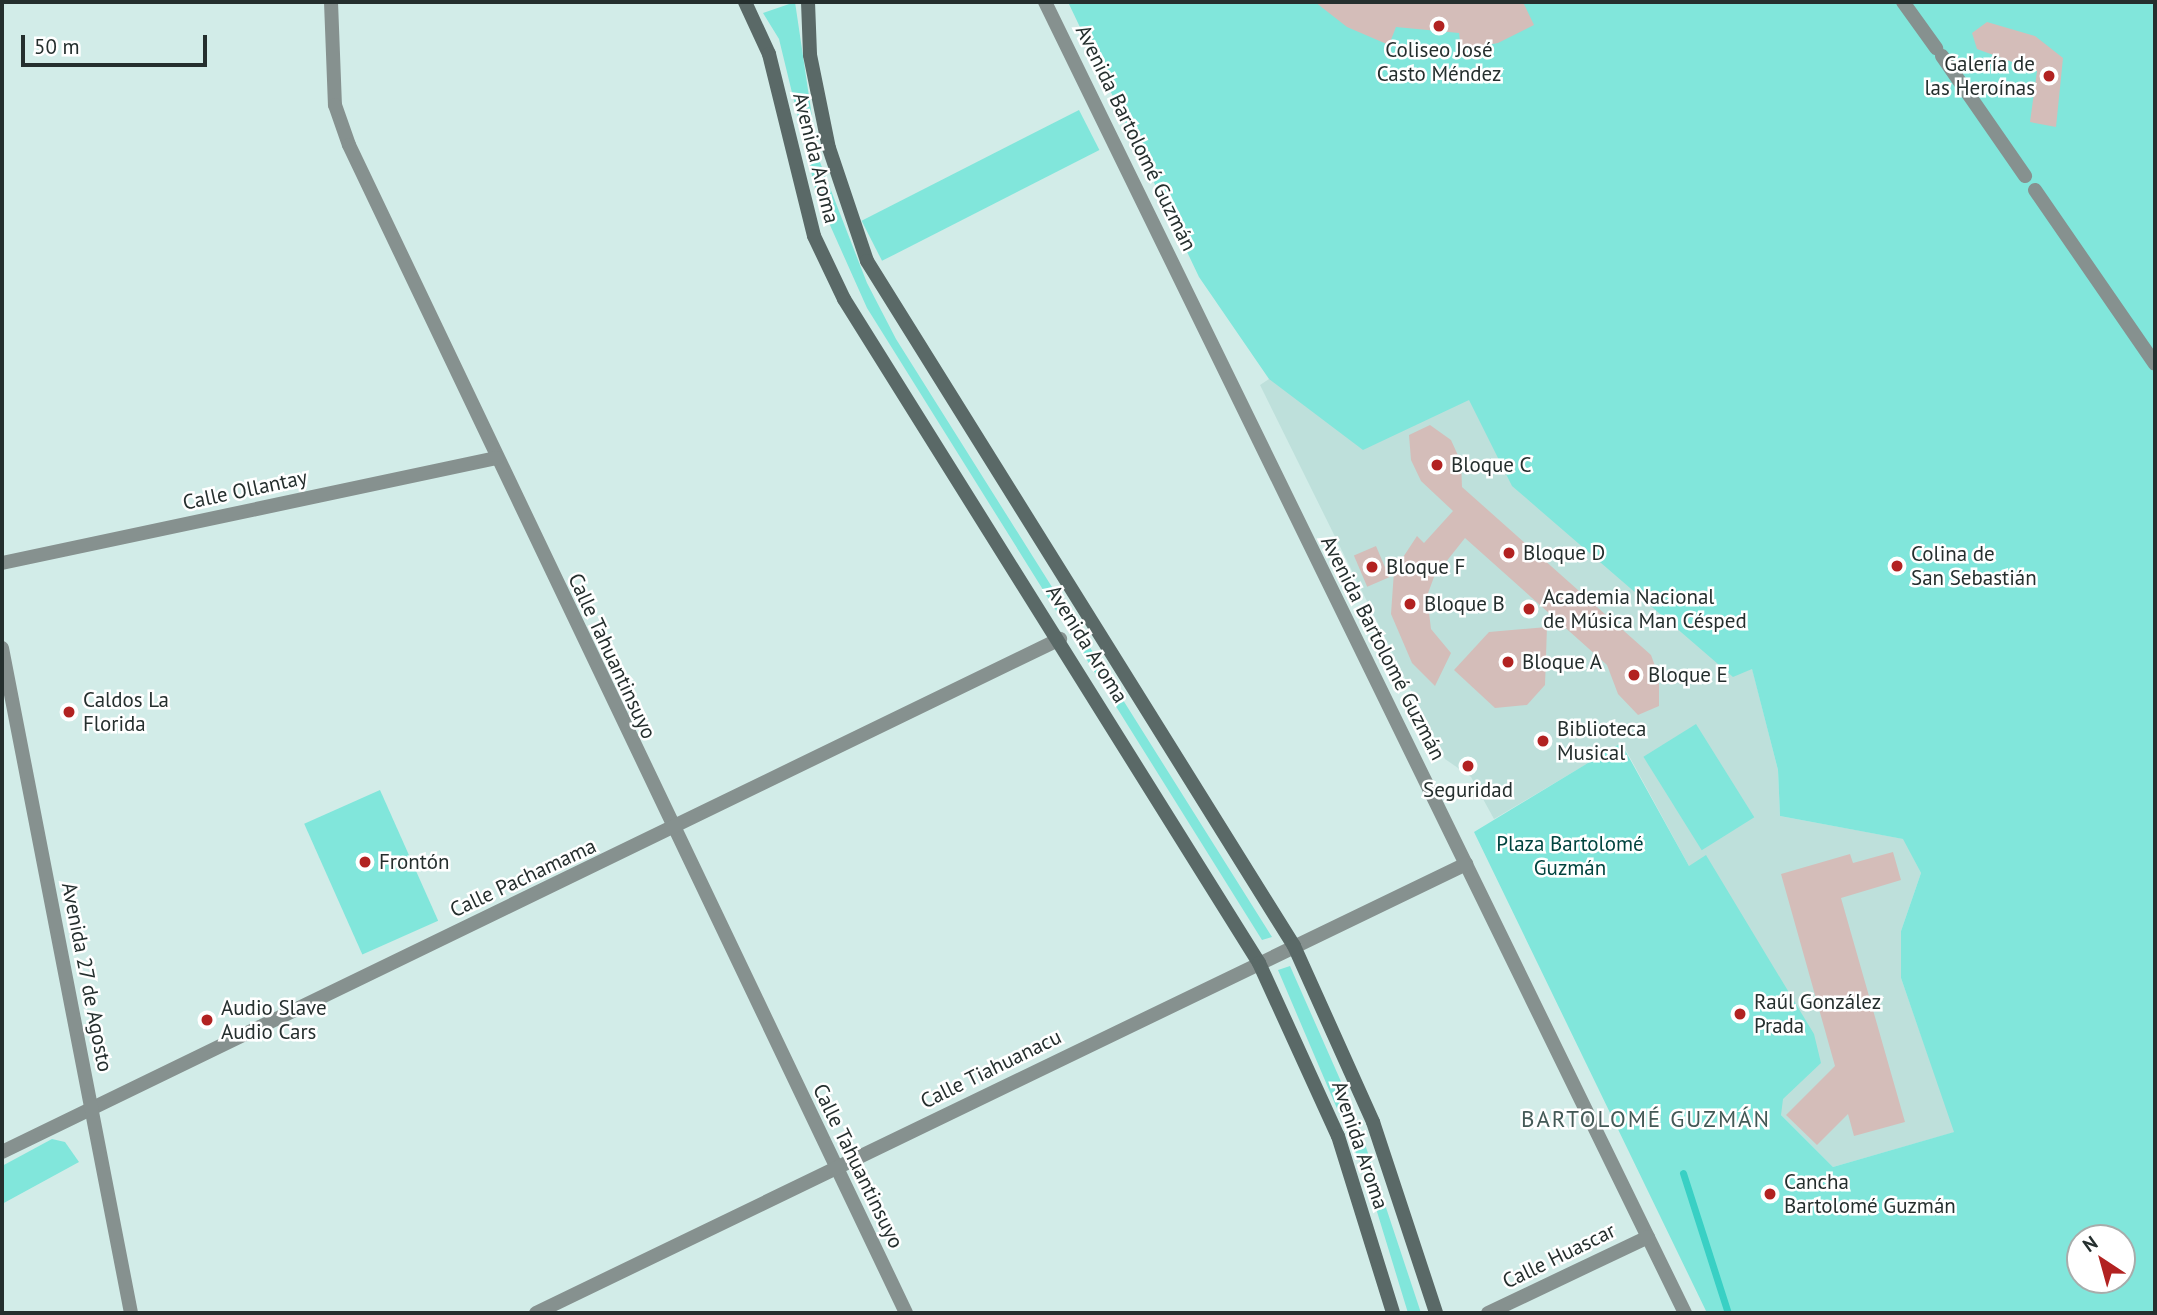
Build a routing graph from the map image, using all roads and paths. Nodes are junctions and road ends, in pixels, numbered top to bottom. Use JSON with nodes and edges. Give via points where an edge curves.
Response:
{"nodes":[{"id":1,"x":331,"y":2,"type":"edge"},
{"id":2,"x":745,"y":2,"type":"edge"},
{"id":3,"x":807,"y":2,"type":"edge"},
{"id":4,"x":1045,"y":2,"type":"edge"},
{"id":5,"x":1903,"y":2,"type":"edge"},
{"id":6,"x":2025,"y":176,"type":"dead end"},
{"id":7,"x":2035,"y":190,"type":"dead end"},
{"id":8,"x":2155,"y":364,"type":"edge"},
{"id":9,"x":496,"y":458,"type":"junction"},
{"id":10,"x":2,"y":563,"type":"edge"},
{"id":11,"x":1060,"y":639,"type":"junction"},
{"id":12,"x":2,"y":648,"type":"edge"},
{"id":13,"x":672,"y":831,"type":"junction"},
{"id":14,"x":1466,"y":864,"type":"junction"},
{"id":15,"x":1294,"y":946,"type":"junction"},
{"id":16,"x":1259,"y":962,"type":"junction"},
{"id":17,"x":90,"y":1105,"type":"junction"},
{"id":18,"x":2,"y":1152,"type":"edge"},
{"id":19,"x":836,"y":1168,"type":"junction"},
{"id":20,"x":1648,"y":1237,"type":"junction"},
{"id":21,"x":131,"y":1313,"type":"edge"},
{"id":22,"x":536,"y":1313,"type":"edge"},
{"id":23,"x":906,"y":1313,"type":"edge"},
{"id":24,"x":1393,"y":1313,"type":"edge"},
{"id":25,"x":1436,"y":1313,"type":"edge"},
{"id":26,"x":1488,"y":1313,"type":"edge"},
{"id":27,"x":1685,"y":1313,"type":"edge"}],
"edges":[{"from":1,"to":9,"type":"street","name":"Calle Tahuantinsuyo","via":[[335,105],[349,145]]},
{"from":2,"to":11,"type":"main road","name":"Avenida Aroma","via":[[769,54],[814,236],[844,299]]},
{"from":3,"to":15,"type":"main road","name":"Avenida Aroma","via":[[810,55],[829,148],[867,261]]},
{"from":4,"to":14,"type":"street","name":"Avenida Bartolomé Guzmán"},
{"from":5,"to":6,"type":"street"},
{"from":7,"to":8,"type":"street"},
{"from":9,"to":10,"type":"street","name":"Calle Ollantay"},
{"from":9,"to":13,"type":"street","name":"Calle Tahuantinsuyo"},
{"from":11,"to":13,"type":"street","name":"Calle Pachamama"},
{"from":11,"to":16,"type":"main road","name":"Avenida Aroma"},
{"from":12,"to":17,"type":"street","name":"Avenida 27 de Agosto"},
{"from":13,"to":17,"type":"street","name":"Calle Pachamama"},
{"from":13,"to":19,"type":"street","name":"Calle Tahuantinsuyo"},
{"from":14,"to":15,"type":"street","name":"Calle Tiahuanacu"},
{"from":14,"to":20,"type":"street","name":"Avenida Bartolomé Guzmán"},
{"from":15,"to":16,"type":"street","name":"Calle Tiahuanacu"},
{"from":15,"to":25,"type":"main road","name":"Avenida Aroma","via":[[1373,1122]]},
{"from":16,"to":19,"type":"street","name":"Calle Tiahuanacu"},
{"from":16,"to":24,"type":"main road","name":"Avenida Aroma","via":[[1338,1136]]},
{"from":17,"to":18,"type":"street","name":"Calle Pachamama"},
{"from":17,"to":21,"type":"street","name":"Avenida 27 de Agosto"},
{"from":19,"to":22,"type":"street","name":"Calle Tiahuanacu"},
{"from":19,"to":23,"type":"street","name":"Calle Tahuantinsuyo"},
{"from":20,"to":26,"type":"street","name":"Calle Huascar"},
{"from":20,"to":27,"type":"street","name":"Avenida Bartolomé Guzmán"}]}
